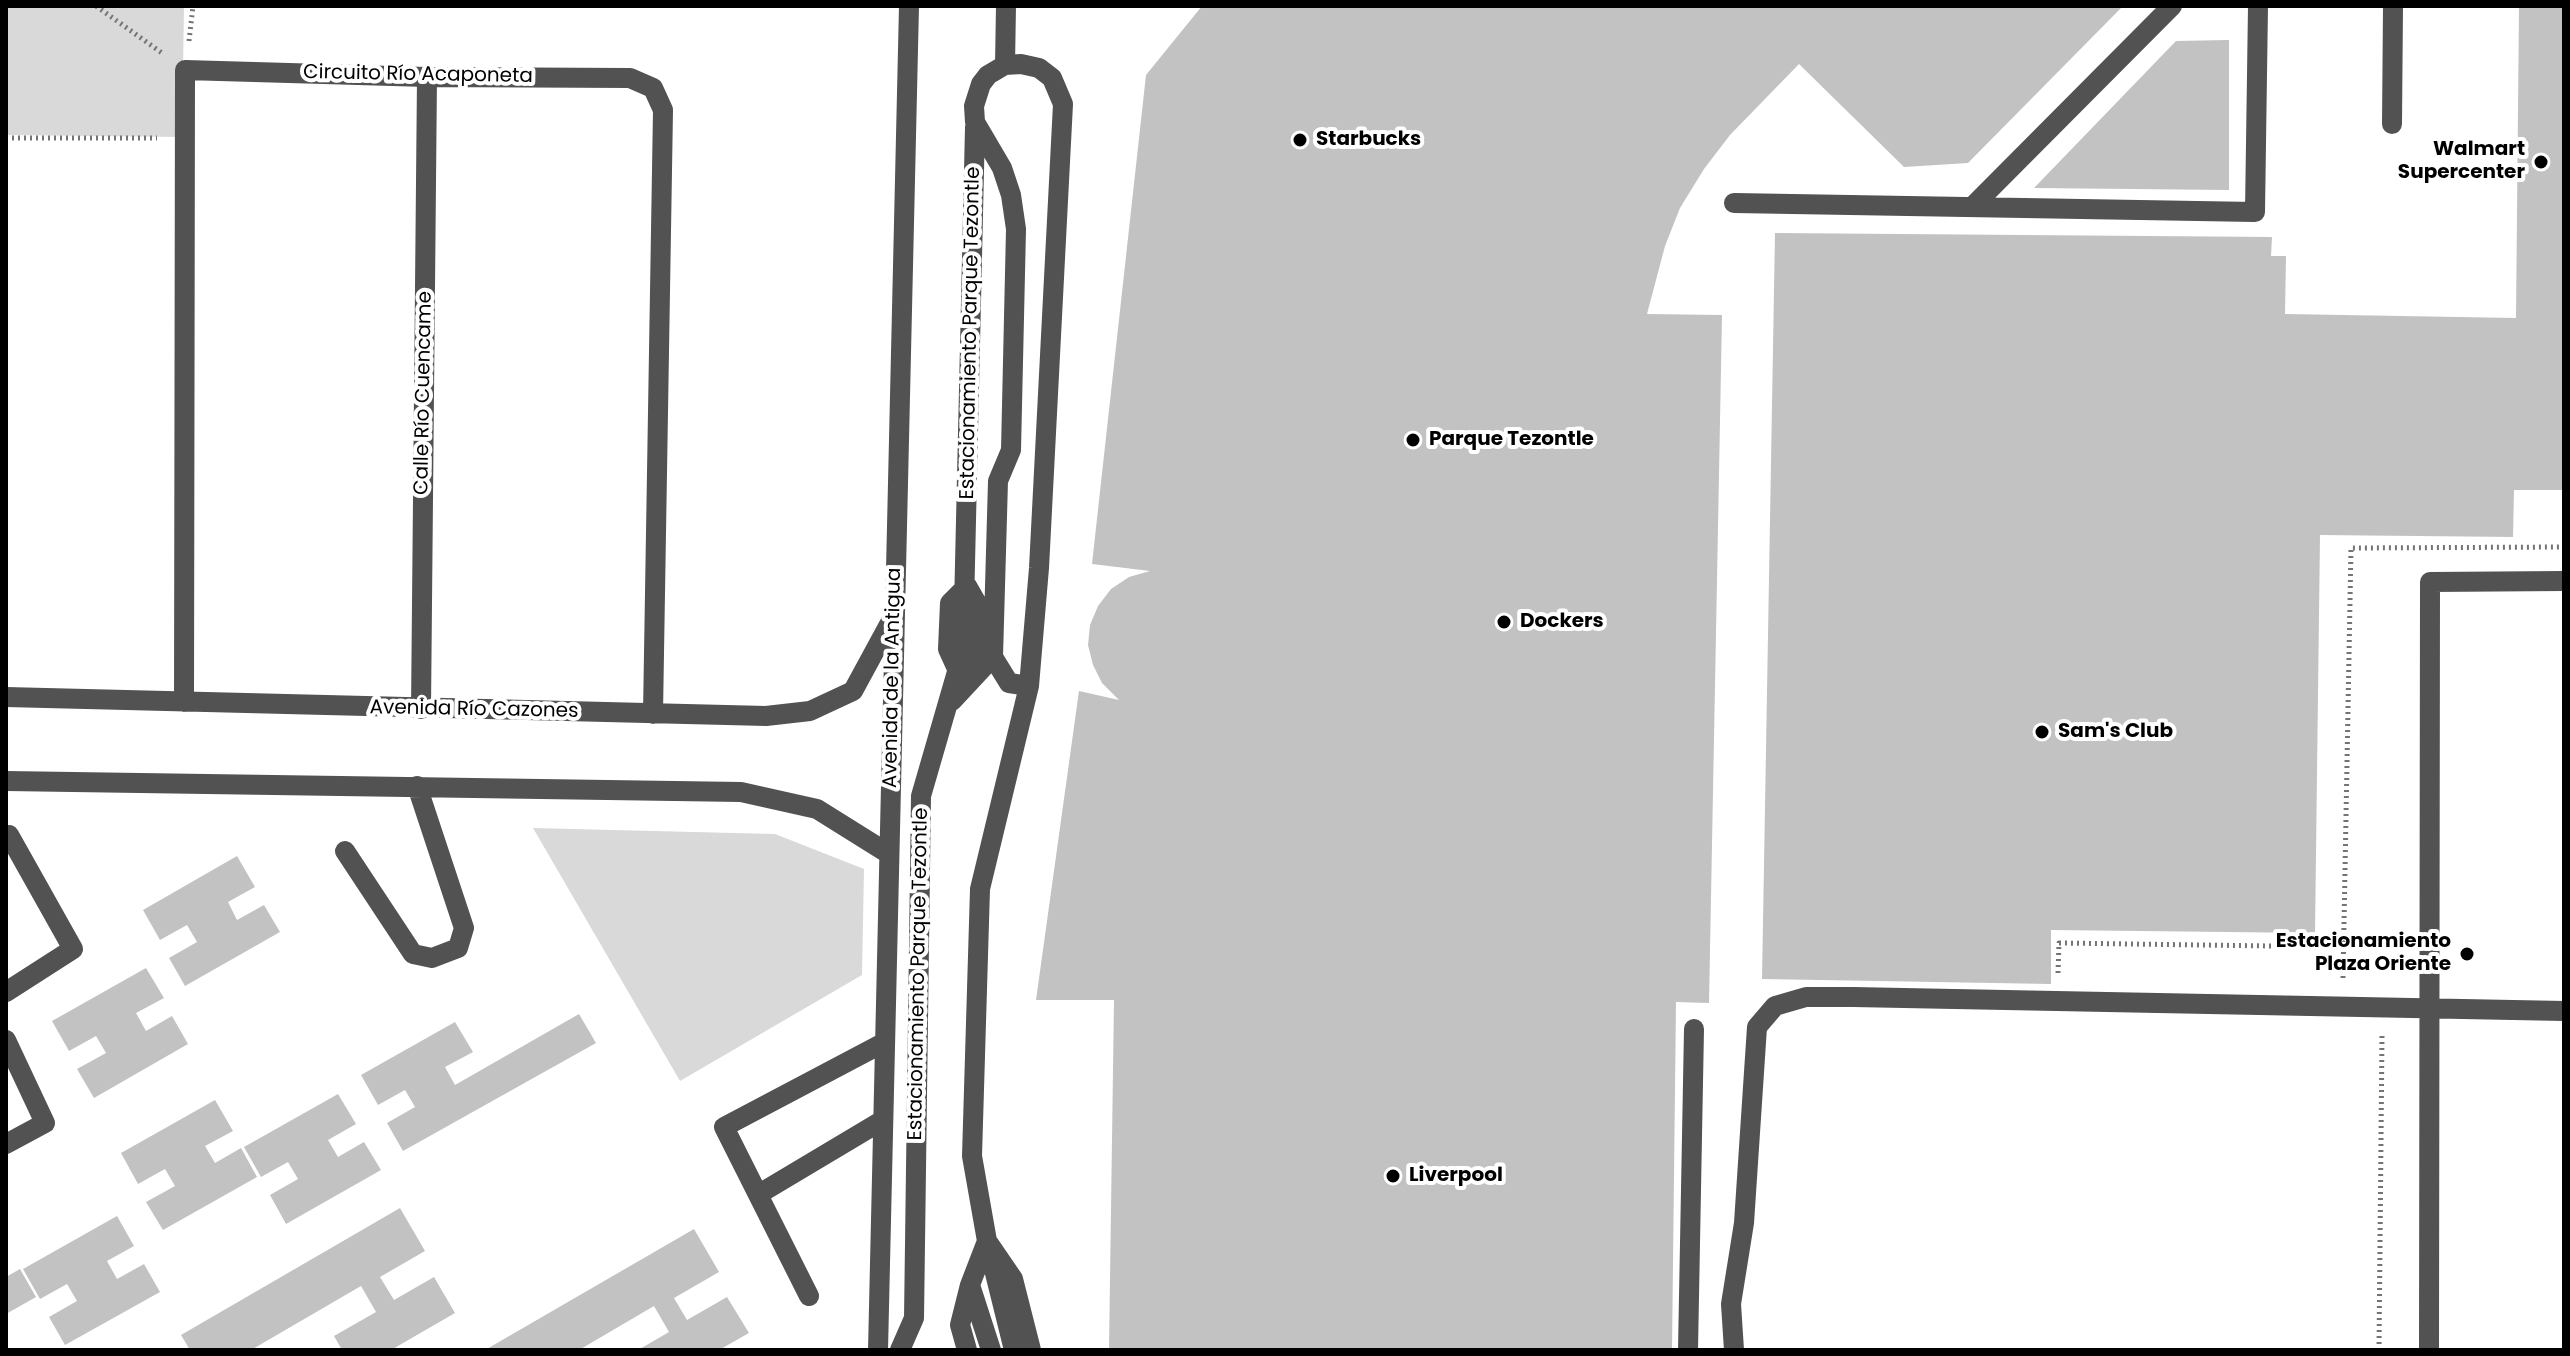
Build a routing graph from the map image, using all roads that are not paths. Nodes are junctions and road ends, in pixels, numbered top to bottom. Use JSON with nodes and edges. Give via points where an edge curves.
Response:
{"nodes":[{"id":1,"x":909,"y":6,"type":"edge"},
{"id":2,"x":1006,"y":6,"type":"edge"},
{"id":3,"x":2172,"y":6,"type":"edge"},
{"id":4,"x":2258,"y":6,"type":"edge"},
{"id":5,"x":2393,"y":6,"type":"edge"},
{"id":6,"x":1005,"y":65,"type":"junction"},
{"id":7,"x":427,"y":77,"type":"junction"},
{"id":8,"x":975,"y":122,"type":"junction"},
{"id":9,"x":2392,"y":124,"type":"dead end"},
{"id":10,"x":1734,"y":203,"type":"dead end"},
{"id":11,"x":1972,"y":207,"type":"junction"},
{"id":12,"x":2564,"y":581,"type":"edge"},
{"id":13,"x":893,"y":617,"type":"junction"},
{"id":14,"x":993,"y":657,"type":"junction"},
{"id":15,"x":1029,"y":686,"type":"junction"},
{"id":16,"x":6,"y":697,"type":"edge"},
{"id":17,"x":184,"y":702,"type":"junction"},
{"id":18,"x":950,"y":703,"type":"junction"},
{"id":19,"x":421,"y":709,"type":"junction"},
{"id":20,"x":653,"y":714,"type":"junction"},
{"id":21,"x":6,"y":781,"type":"edge"},
{"id":22,"x":417,"y":786,"type":"junction"},
{"id":23,"x":9,"y":835,"type":"dead end"},
{"id":24,"x":345,"y":851,"type":"dead end"},
{"id":25,"x":889,"y":854,"type":"junction"},
{"id":26,"x":6,"y":992,"type":"edge"},
{"id":27,"x":2430,"y":1011,"type":"junction"},
{"id":28,"x":2564,"y":1011,"type":"edge"},
{"id":29,"x":1694,"y":1029,"type":"dead end"},
{"id":30,"x":7,"y":1042,"type":"edge"},
{"id":31,"x":885,"y":1042,"type":"junction"},
{"id":32,"x":883,"y":1120,"type":"junction"},
{"id":33,"x":6,"y":1144,"type":"edge"},
{"id":34,"x":759,"y":1194,"type":"junction"},
{"id":35,"x":987,"y":1241,"type":"junction"},
{"id":36,"x":970,"y":1285,"type":"junction"},
{"id":37,"x":809,"y":1296,"type":"dead end"},
{"id":38,"x":878,"y":1350,"type":"edge"},
{"id":39,"x":900,"y":1350,"type":"edge"},
{"id":40,"x":967,"y":1350,"type":"edge"},
{"id":41,"x":991,"y":1350,"type":"edge"},
{"id":42,"x":1014,"y":1350,"type":"edge"},
{"id":43,"x":1031,"y":1350,"type":"edge"},
{"id":44,"x":1688,"y":1350,"type":"edge"},
{"id":45,"x":1734,"y":1350,"type":"edge"},
{"id":46,"x":2429,"y":1350,"type":"edge"}],
"edges":[{"from":1,"to":13,"type":"street","name":"Avenida de la Antigua"},
{"from":2,"to":6,"type":"street"},
{"from":3,"to":11,"type":"street"},
{"from":4,"to":11,"type":"street","via":[[2255,212]]},
{"from":5,"to":9,"type":"street"},
{"from":6,"to":8,"type":"street","name":"Estacionamiento Parque Tezontle","via":[[981,84]]},
{"from":6,"to":15,"type":"street","via":[[1039,68],[1056,85],[1063,104]]},
{"from":7,"to":17,"type":"street","name":"Circuito Río Acaponeta","via":[[185,70]]},
{"from":7,"to":19,"type":"street","name":"Calle Río Cuencame"},
{"from":7,"to":20,"type":"street","name":"Circuito Río Acaponeta","via":[[630,78],[653,88],[663,110]]},
{"from":8,"to":14,"type":"street","name":"Estacionamiento Parque Tezontle","via":[[1002,168],[1016,229],[1011,450],[998,481]]},
{"from":8,"to":18,"type":"street","name":"Estacionamiento Parque Tezontle","via":[[967,586],[959,673]]},
{"from":10,"to":11,"type":"street"},
{"from":12,"to":27,"type":"street","via":[[2430,582]]},
{"from":13,"to":20,"type":"street","name":"Avenida Río Cazones","via":[[853,691],[810,711],[766,716]]},
{"from":13,"to":25,"type":"street","name":"Avenida de la Antigua"},
{"from":14,"to":15,"type":"street","via":[[1009,683]]},
{"from":14,"to":18,"type":"street"},
{"from":15,"to":35,"type":"street","via":[[980,889],[972,1156]]},
{"from":16,"to":17,"type":"street","name":"Avenida Río Cazones"},
{"from":17,"to":19,"type":"street","name":"Avenida Río Cazones"},
{"from":18,"to":39,"type":"street","name":"Estacionamiento Parque Tezontle","via":[[921,796],[914,1318]]},
{"from":19,"to":20,"type":"street","name":"Avenida Río Cazones"},
{"from":21,"to":22,"type":"street"},
{"from":22,"to":24,"type":"street","via":[[464,928],[458,948],[432,958],[413,954]]},
{"from":22,"to":25,"type":"street","via":[[741,792],[817,809]]},
{"from":23,"to":26,"type":"street","via":[[73,949]]},
{"from":25,"to":31,"type":"street","name":"Avenida de la Antigua"},
{"from":27,"to":28,"type":"street"},
{"from":27,"to":45,"type":"street","via":[[1806,997],[1775,1006],[1757,1027],[1744,1223],[1731,1304]]},
{"from":27,"to":46,"type":"street"},
{"from":29,"to":44,"type":"street"},
{"from":30,"to":33,"type":"street","via":[[45,1123]]},
{"from":31,"to":32,"type":"street","name":"Avenida de la Antigua"},
{"from":31,"to":34,"type":"street","via":[[724,1127]]},
{"from":32,"to":34,"type":"street"},
{"from":32,"to":38,"type":"street","name":"Avenida de la Antigua"},
{"from":34,"to":37,"type":"street"},
{"from":35,"to":36,"type":"street"},
{"from":35,"to":42,"type":"street"},
{"from":35,"to":43,"type":"street","via":[[1013,1279]]},
{"from":36,"to":40,"type":"street","via":[[960,1325]]},
{"from":36,"to":41,"type":"street"}]}
